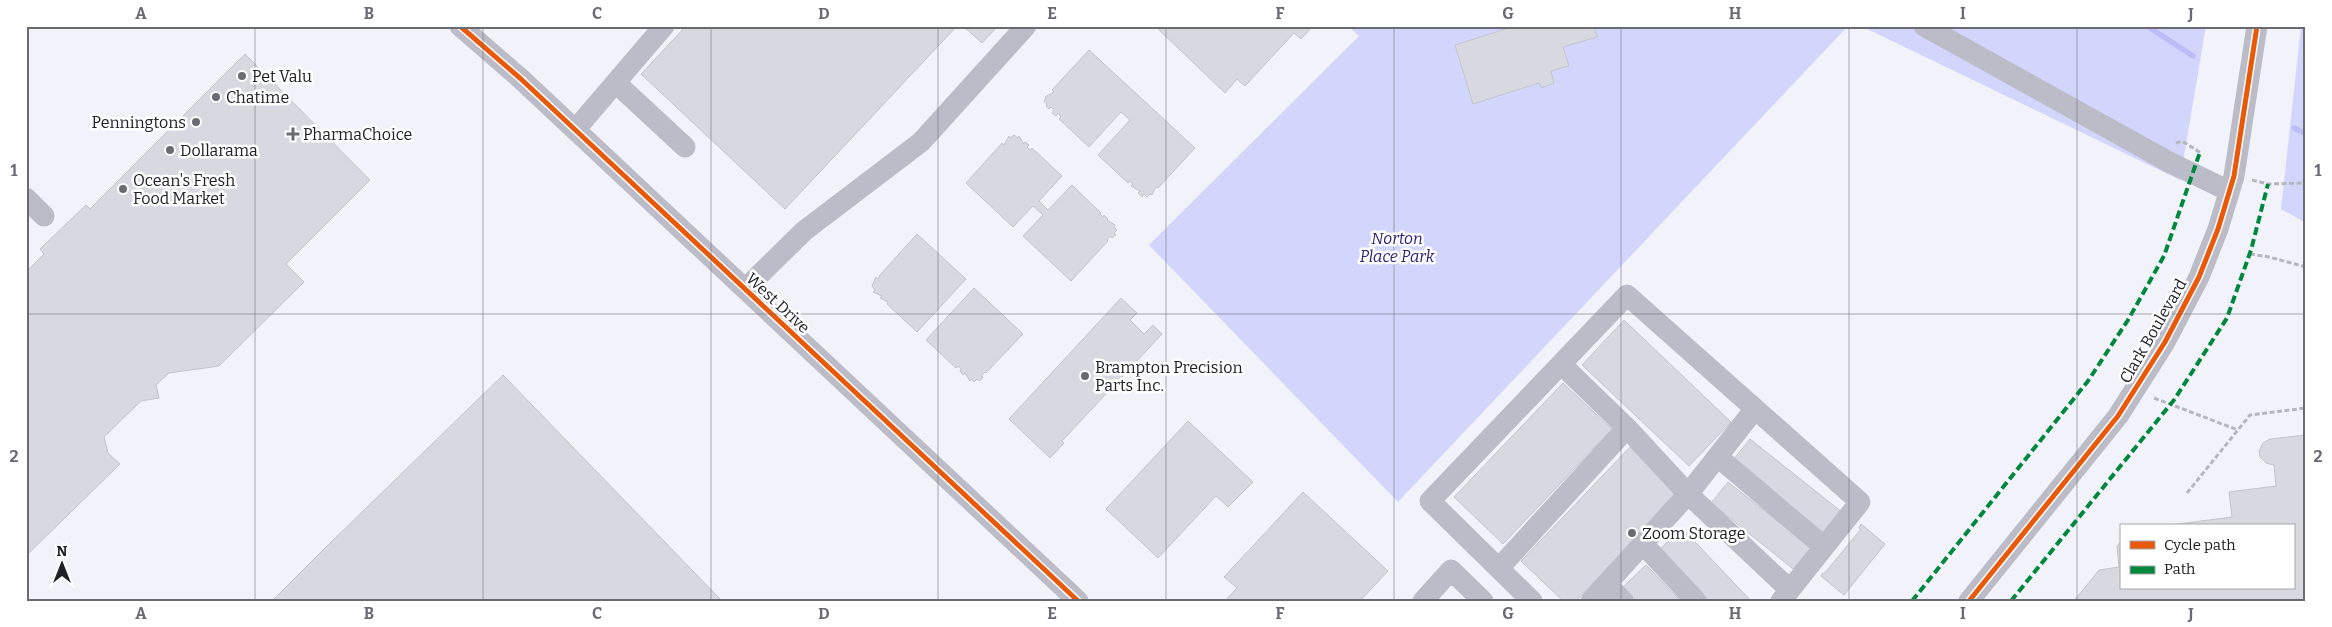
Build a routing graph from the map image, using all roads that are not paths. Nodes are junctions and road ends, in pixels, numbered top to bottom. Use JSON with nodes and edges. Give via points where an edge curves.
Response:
{"nodes":[{"id":1,"x":460,"y":26,"type":"edge"},
{"id":2,"x":664,"y":26,"type":"edge"},
{"id":3,"x":1026,"y":26,"type":"edge"},
{"id":4,"x":1924,"y":26,"type":"edge"},
{"id":5,"x":2256,"y":26,"type":"edge"},
{"id":6,"x":616,"y":83,"type":"junction"},
{"id":7,"x":576,"y":130,"type":"junction"},
{"id":8,"x":685,"y":147,"type":"dead end"},
{"id":9,"x":2229,"y":191,"type":"junction"},
{"id":10,"x":26,"y":198,"type":"edge"},
{"id":11,"x":44,"y":216,"type":"dead end"},
{"id":12,"x":745,"y":289,"type":"junction"},
{"id":13,"x":1562,"y":365,"type":"junction"},
{"id":14,"x":1754,"y":410,"type":"junction"},
{"id":15,"x":1627,"y":428,"type":"junction"},
{"id":16,"x":1718,"y":456,"type":"junction"},
{"id":17,"x":1688,"y":494,"type":"junction"},
{"id":18,"x":1643,"y":544,"type":"junction"},
{"id":19,"x":1824,"y":547,"type":"junction"},
{"id":20,"x":1499,"y":568,"type":"junction"},
{"id":21,"x":1607,"y":584,"type":"junction"},
{"id":22,"x":1785,"y":595,"type":"edge"},
{"id":23,"x":1078,"y":601,"type":"edge"},
{"id":24,"x":1423,"y":601,"type":"edge"},
{"id":25,"x":1483,"y":601,"type":"edge"},
{"id":26,"x":1532,"y":601,"type":"edge"},
{"id":27,"x":1592,"y":601,"type":"edge"},
{"id":28,"x":1623,"y":601,"type":"edge"},
{"id":29,"x":1696,"y":601,"type":"edge"},
{"id":30,"x":1969,"y":601,"type":"edge"}],
"edges":[{"from":1,"to":7,"type":"street","name":"West Drive"},
{"from":2,"to":6,"type":"street"},
{"from":3,"to":12,"type":"street","via":[[922,142],[804,231]]},
{"from":4,"to":9,"type":"street","via":[[2169,162]]},
{"from":5,"to":9,"type":"street","name":"Clark Boulevard","via":[[2239,152]]},
{"from":6,"to":7,"type":"street"},
{"from":6,"to":8,"type":"street"},
{"from":7,"to":12,"type":"street","name":"West Drive"},
{"from":9,"to":30,"type":"street","name":"Clark Boulevard","via":[[2199,276],[2165,342],[2118,416]]},
{"from":10,"to":11,"type":"street"},
{"from":12,"to":23,"type":"street","name":"West Drive"},
{"from":13,"to":14,"type":"street","via":[[1627,295]]},
{"from":13,"to":15,"type":"street"},
{"from":13,"to":20,"type":"street","via":[[1430,501]]},
{"from":14,"to":16,"type":"street"},
{"from":14,"to":19,"type":"street","via":[[1860,502]]},
{"from":15,"to":17,"type":"street"},
{"from":15,"to":20,"type":"street"},
{"from":16,"to":17,"type":"street"},
{"from":16,"to":19,"type":"street"},
{"from":17,"to":18,"type":"street"},
{"from":17,"to":22,"type":"street"},
{"from":18,"to":21,"type":"street"},
{"from":18,"to":29,"type":"street"},
{"from":19,"to":22,"type":"street"},
{"from":20,"to":26,"type":"street"},
{"from":21,"to":27,"type":"street"},
{"from":21,"to":28,"type":"street"},
{"from":24,"to":25,"type":"street","via":[[1451,570]]}]}
